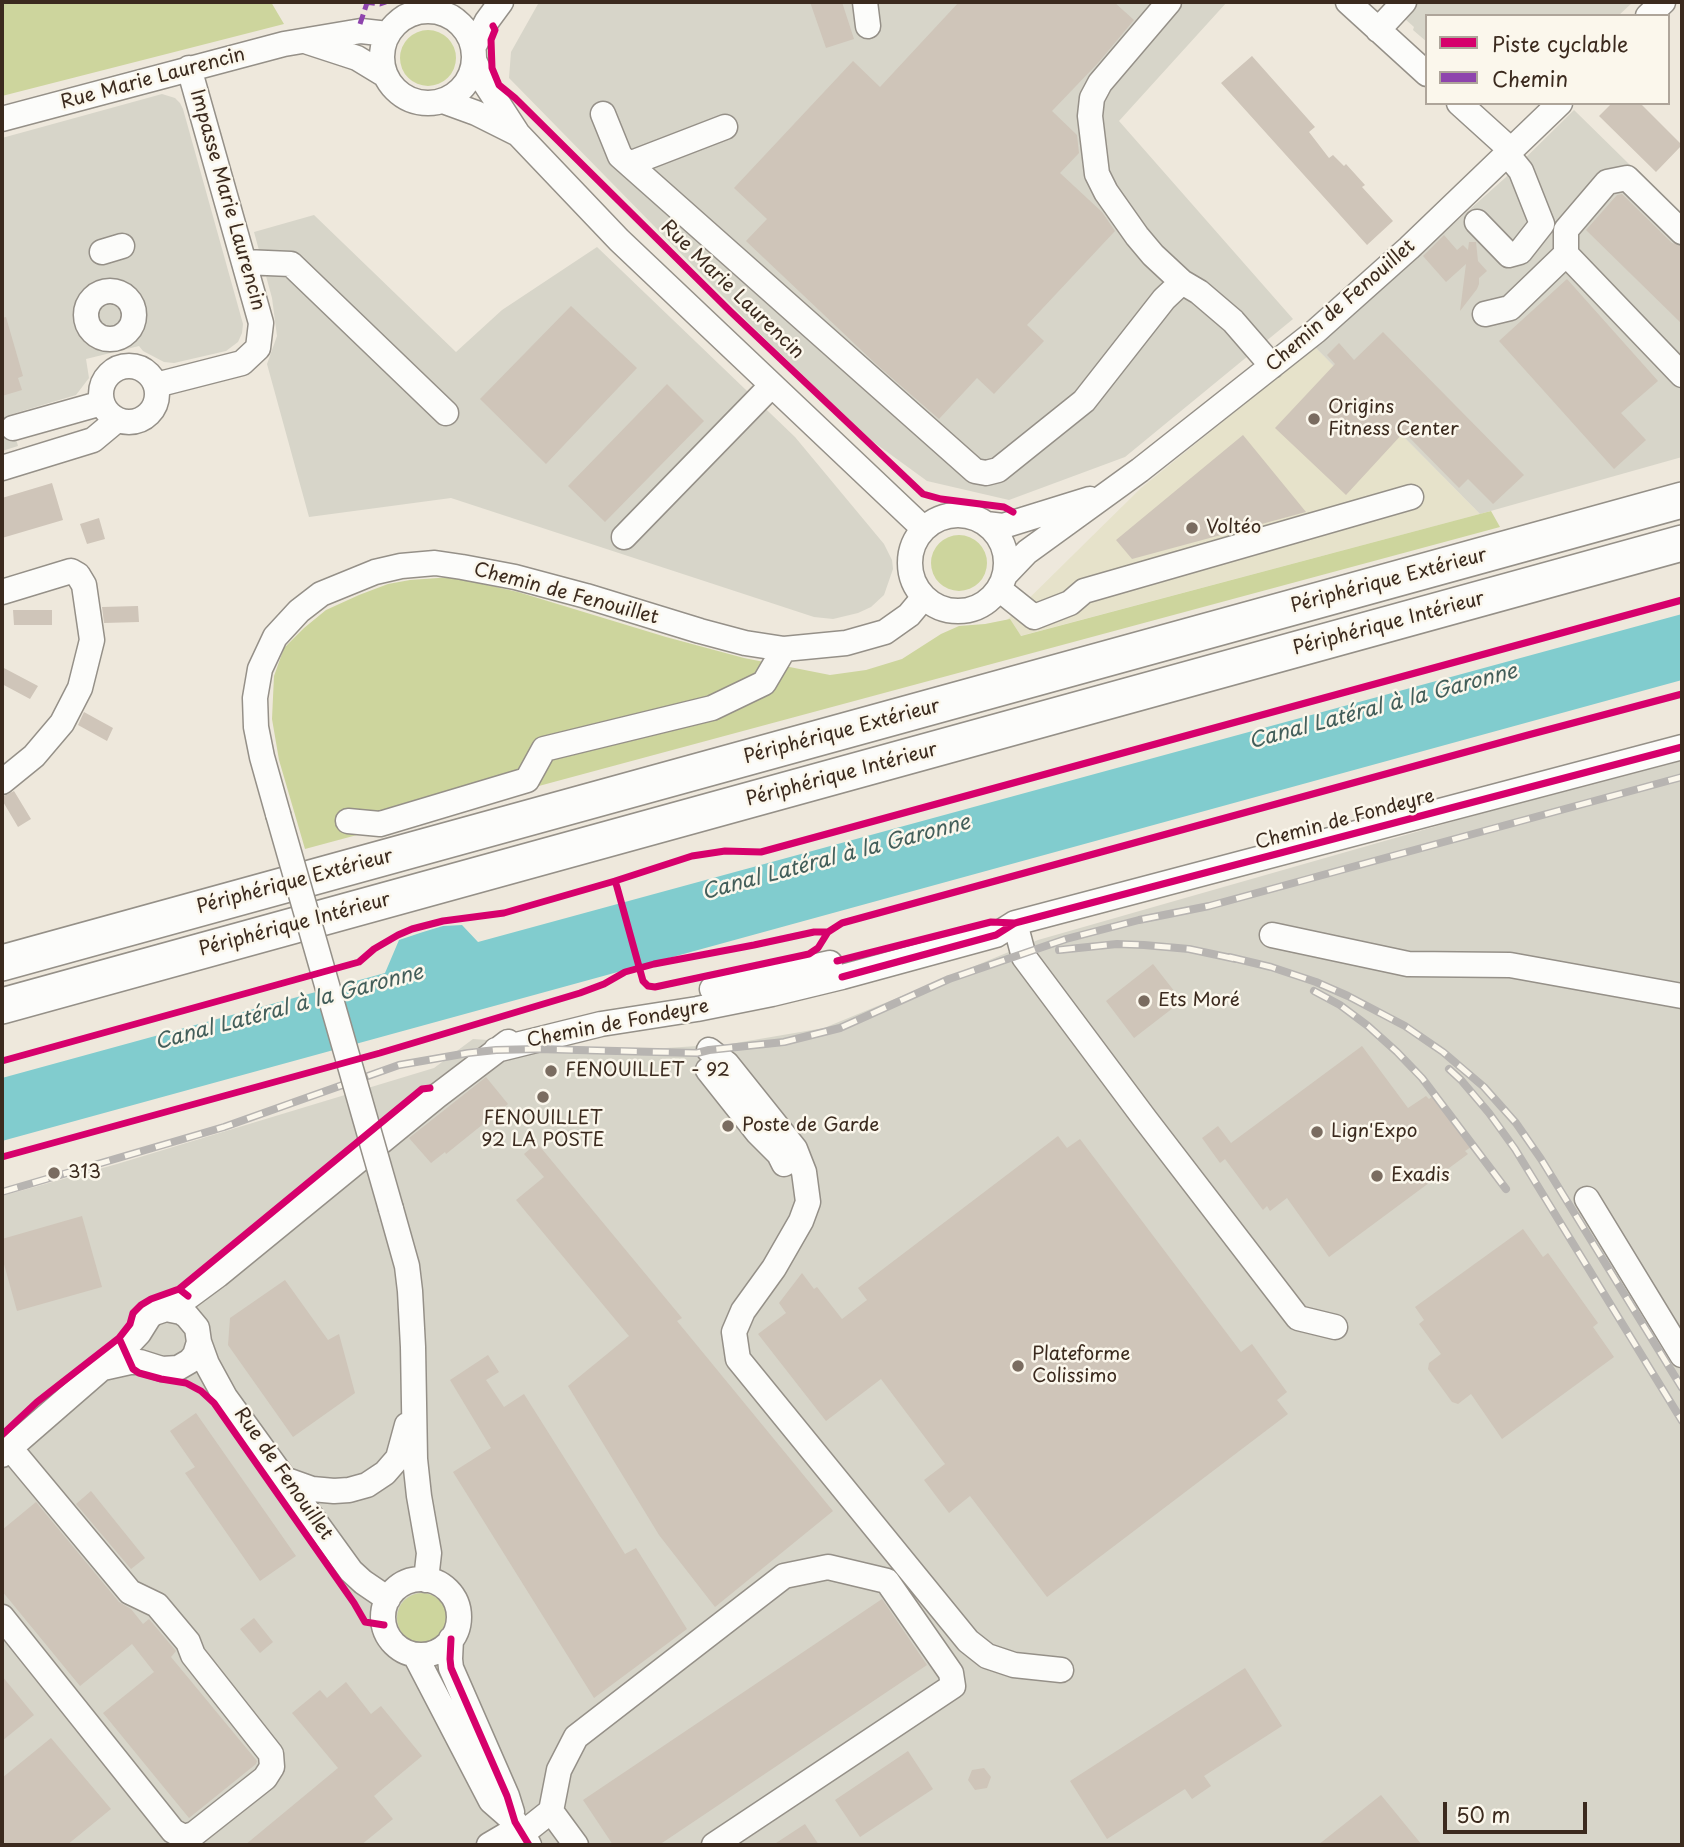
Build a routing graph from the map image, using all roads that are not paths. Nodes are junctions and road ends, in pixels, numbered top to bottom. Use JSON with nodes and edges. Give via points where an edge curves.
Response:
{"nodes":[{"id":1,"x":501,"y":2,"type":"edge"},
{"id":2,"x":1169,"y":2,"type":"edge"},
{"id":3,"x":1348,"y":2,"type":"edge"},
{"id":4,"x":1404,"y":2,"type":"edge"},
{"id":5,"x":454,"y":7,"type":"edge"},
{"id":6,"x":1378,"y":30,"type":"junction"},
{"id":7,"x":388,"y":34,"type":"junction"},
{"id":8,"x":304,"y":41,"type":"junction"},
{"id":9,"x":474,"y":54,"type":"junction"},
{"id":10,"x":190,"y":68,"type":"junction"},
{"id":11,"x":1425,"y":72,"type":"edge"},
{"id":12,"x":385,"y":75,"type":"junction"},
{"id":13,"x":443,"y":102,"type":"junction"},
{"id":14,"x":1462,"y":105,"type":"edge"},
{"id":15,"x":1558,"y":105,"type":"edge"},
{"id":16,"x":603,"y":114,"type":"dead end"},
{"id":17,"x":2,"y":119,"type":"edge"},
{"id":18,"x":726,"y":127,"type":"dead end"},
{"id":19,"x":518,"y":134,"type":"junction"},
{"id":20,"x":1510,"y":153,"type":"junction"},
{"id":21,"x":629,"y":163,"type":"junction"},
{"id":22,"x":1477,"y":222,"type":"dead end"},
{"id":23,"x":1542,"y":224,"type":"junction"},
{"id":24,"x":1682,"y":232,"type":"edge"},
{"id":25,"x":1566,"y":242,"type":"junction"},
{"id":26,"x":244,"y":262,"type":"junction"},
{"id":27,"x":1182,"y":282,"type":"junction"},
{"id":28,"x":1485,"y":314,"type":"dead end"},
{"id":29,"x":114,"y":339,"type":"dead end"},
{"id":30,"x":1272,"y":366,"type":"junction"},
{"id":31,"x":124,"y":367,"type":"junction"},
{"id":32,"x":1682,"y":374,"type":"edge"},
{"id":33,"x":156,"y":385,"type":"junction"},
{"id":34,"x":772,"y":385,"type":"junction"},
{"id":35,"x":110,"y":412,"type":"junction"},
{"id":36,"x":446,"y":413,"type":"dead end"},
{"id":37,"x":12,"y":428,"type":"dead end"},
{"id":38,"x":2,"y":468,"type":"edge"},
{"id":39,"x":1108,"y":494,"type":"junction"},
{"id":40,"x":1411,"y":497,"type":"dead end"},
{"id":41,"x":1682,"y":500,"type":"edge"},
{"id":42,"x":986,"y":524,"type":"junction"},
{"id":43,"x":925,"y":529,"type":"junction"},
{"id":44,"x":624,"y":537,"type":"dead end"},
{"id":45,"x":1682,"y":543,"type":"edge"},
{"id":46,"x":1002,"y":582,"type":"junction"},
{"id":47,"x":2,"y":592,"type":"edge"},
{"id":48,"x":924,"y":597,"type":"junction"},
{"id":49,"x":784,"y":649,"type":"junction"},
{"id":50,"x":1682,"y":747,"type":"edge"},
{"id":51,"x":2,"y":782,"type":"edge"},
{"id":52,"x":348,"y":821,"type":"dead end"},
{"id":53,"x":1015,"y":923,"type":"junction"},
{"id":54,"x":1272,"y":934,"type":"dead end"},
{"id":55,"x":2,"y":963,"type":"edge"},
{"id":56,"x":1682,"y":996,"type":"edge"},
{"id":57,"x":694,"y":1002,"type":"junction"},
{"id":58,"x":2,"y":1006,"type":"edge"},
{"id":59,"x":496,"y":1050,"type":"joint"},
{"id":60,"x":1587,"y":1199,"type":"dead end"},
{"id":61,"x":218,"y":1275,"type":"junction"},
{"id":62,"x":166,"y":1309,"type":"junction"},
{"id":63,"x":1335,"y":1327,"type":"dead end"},
{"id":64,"x":139,"y":1333,"type":"junction"},
{"id":65,"x":198,"y":1335,"type":"junction"},
{"id":66,"x":1682,"y":1355,"type":"edge"},
{"id":67,"x":153,"y":1365,"type":"junction"},
{"id":68,"x":103,"y":1368,"type":"junction"},
{"id":69,"x":178,"y":1368,"type":"junction"},
{"id":70,"x":414,"y":1390,"type":"junction"},
{"id":71,"x":225,"y":1397,"type":"junction"},
{"id":72,"x":6,"y":1451,"type":"edge"},
{"id":73,"x":284,"y":1479,"type":"junction"},
{"id":74,"x":426,"y":1580,"type":"junction"},
{"id":75,"x":388,"y":1599,"type":"junction"},
{"id":76,"x":2,"y":1617,"type":"edge"},
{"id":77,"x":451,"y":1639,"type":"junction"},
{"id":78,"x":415,"y":1655,"type":"junction"},
{"id":79,"x":1062,"y":1670,"type":"dead end"},
{"id":80,"x":551,"y":1811,"type":"junction"},
{"id":81,"x":521,"y":1832,"type":"edge"},
{"id":82,"x":489,"y":1845,"type":"edge"},
{"id":83,"x":576,"y":1845,"type":"edge"},
{"id":84,"x":715,"y":1845,"type":"edge"}],
"edges":[{"from":1,"to":9,"type":"street","via":[[487,20]]},
{"from":2,"to":27,"type":"street","via":[[1100,83],[1090,116],[1097,174],[1106,192],[1153,255]]},
{"from":3,"to":6,"type":"street"},
{"from":4,"to":6,"type":"street"},
{"from":5,"to":7,"type":"street","via":[[412,13]]},
{"from":5,"to":9,"type":"street"},
{"from":6,"to":11,"type":"street"},
{"from":7,"to":8,"type":"street","name":"Rue Marie Laurencin","via":[[360,31]]},
{"from":7,"to":12,"type":"street","via":[[383,47]]},
{"from":8,"to":10,"type":"street","name":"Rue Marie Laurencin"},
{"from":8,"to":12,"type":"street","name":"Rue Marie Laurencin","via":[[357,58]]},
{"from":9,"to":13,"type":"street","via":[[465,87]]},
{"from":9,"to":19,"type":"street","name":"Rue Marie Laurencin","via":[[483,80]]},
{"from":10,"to":17,"type":"street","name":"Rue Marie Laurencin"},
{"from":10,"to":26,"type":"street","name":"Impasse Marie Laurencin"},
{"from":12,"to":13,"type":"street","via":[[409,99],[425,104]]},
{"from":13,"to":19,"type":"street","name":"Rue Marie Laurencin"},
{"from":14,"to":20,"type":"street"},
{"from":15,"to":20,"type":"street","name":"Chemin de Fenouillet"},
{"from":16,"to":21,"type":"street","via":[[615,147]]},
{"from":18,"to":21,"type":"street"},
{"from":19,"to":34,"type":"street","name":"Rue Marie Laurencin","via":[[619,240]]},
{"from":20,"to":23,"type":"street"},
{"from":20,"to":30,"type":"street","name":"Chemin de Fenouillet"},
{"from":21,"to":27,"type":"street","via":[[975,471],[998,470],[1084,401]]},
{"from":22,"to":23,"type":"street","via":[[1509,255],[1520,251]]},
{"from":23,"to":25,"type":"street"},
{"from":24,"to":25,"type":"street","via":[[1627,178],[1607,182]]},
{"from":25,"to":28,"type":"street","via":[[1510,308]]},
{"from":25,"to":32,"type":"street"},
{"from":26,"to":33,"type":"street","name":"Impasse Marie Laurencin","via":[[261,323],[258,348],[242,363]]},
{"from":26,"to":36,"type":"street","via":[[291,264]]},
{"from":27,"to":30,"type":"street","via":[[1233,321]]},
{"from":29,"to":31,"type":"street"},
{"from":30,"to":39,"type":"street","name":"Chemin de Fenouillet"},
{"from":31,"to":33,"type":"street","via":[[144,370]]},
{"from":31,"to":35,"type":"street","via":[[103,381],[100,393]]},
{"from":33,"to":35,"type":"street","via":[[156,404],[140,421],[128,423]]},
{"from":34,"to":43,"type":"street","name":"Rue Marie Laurencin"},
{"from":34,"to":44,"type":"street"},
{"from":35,"to":37,"type":"street"},
{"from":35,"to":38,"type":"street","via":[[93,440]]},
{"from":39,"to":42,"type":"street","name":"Chemin de Fenouillet","via":[[1003,526]]},
{"from":39,"to":46,"type":"street","name":"Chemin de Fenouillet","via":[[1027,552]]},
{"from":40,"to":46,"type":"street","via":[[1084,592],[1070,603],[1034,617]]},
{"from":41,"to":55,"type":"highway","name":"Périphérique Extérieur"},
{"from":42,"to":43,"type":"street","via":[[961,515],[948,516]]},
{"from":42,"to":46,"type":"street","via":[[1005,552]]},
{"from":43,"to":48,"type":"street","via":[[914,545],[910,563],[914,582]]},
{"from":45,"to":58,"type":"highway","name":"Périphérique Intérieur"},
{"from":46,"to":48,"type":"street","via":[[988,602],[972,610],[939,607]]},
{"from":47,"to":51,"type":"street","via":[[71,571],[84,585],[92,640],[80,688],[62,723],[34,756]]},
{"from":48,"to":49,"type":"street","name":"Chemin de Fenouillet","via":[[885,632],[846,643]]},
{"from":49,"to":52,"type":"street","via":[[764,684],[712,708],[544,749],[527,780],[380,824]]},
{"from":49,"to":70,"type":"street","name":"Chemin de Fenouillet","bridge":true,"via":[[700,631],[515,577],[435,563],[375,572],[321,594],[275,637],[260,669],[255,698],[262,757],[407,1266]]},
{"from":50,"to":53,"type":"street","name":"Chemin de Fondeyre"},
{"from":53,"to":57,"type":"street","name":"Chemin de Fondeyre","via":[[990,922]]},
{"from":53,"to":63,"type":"street","via":[[1024,957],[1298,1318]]},
{"from":54,"to":56,"type":"street","via":[[1408,964],[1510,965]]},
{"from":57,"to":59,"type":"street","name":"Chemin de Fondeyre","via":[[599,1013],[540,1027]]},
{"from":57,"to":79,"type":"street","via":[[704,1067],[727,1064],[795,1149],[808,1202],[774,1268],[743,1311],[734,1332],[738,1359],[968,1641],[987,1656],[1014,1665]]},
{"from":59,"to":61,"type":"street","name":"Rue de Fenouillet"},
{"from":60,"to":66,"type":"street"},
{"from":61,"to":62,"type":"street","name":"Rue de Fenouillet"},
{"from":61,"to":65,"type":"street","name":"Rue de Fenouillet","via":[[202,1305]]},
{"from":62,"to":64,"type":"street","name":"Rue de Fenouillet","via":[[149,1317]]},
{"from":62,"to":65,"type":"street","via":[[187,1316]]},
{"from":64,"to":67,"type":"street","via":[[140,1348]]},
{"from":64,"to":68,"type":"street","name":"Rue de Fenouillet"},
{"from":65,"to":69,"type":"street","name":"Rue de Fenouillet","via":[[195,1355]]},
{"from":65,"to":71,"type":"street","name":"Rue de Fenouillet"},
{"from":67,"to":68,"type":"street","name":"Rue de Fenouillet","via":[[130,1362]]},
{"from":67,"to":69,"type":"street","name":"Rue de Fenouillet"},
{"from":68,"to":72,"type":"street","name":"Rue de Fenouillet"},
{"from":69,"to":71,"type":"street","name":"Rue de Fenouillet"},
{"from":70,"to":73,"type":"street","name":"Chemin de Fenouillet","via":[[398,1458],[385,1473],[367,1485],[334,1491]]},
{"from":70,"to":74,"type":"street","name":"Chemin de Fenouillet","via":[[415,1459],[429,1553]]},
{"from":71,"to":73,"type":"street","name":"Rue de Fenouillet"},
{"from":72,"to":76,"type":"street","via":[[130,1592],[157,1605],[271,1754],[272,1766],[265,1778],[194,1833],[184,1837],[173,1831]]},
{"from":73,"to":75,"type":"street","name":"Rue de Fenouillet","via":[[351,1571]]},
{"from":74,"to":75,"type":"street","via":[[404,1584]]},
{"from":74,"to":77,"type":"street","via":[[454,1599],[458,1620]]},
{"from":75,"to":78,"type":"street","via":[[383,1614],[386,1631],[399,1648]]},
{"from":77,"to":78,"type":"street","via":[[431,1654]]},
{"from":77,"to":81,"type":"street","via":[[451,1668]]},
{"from":78,"to":81,"type":"street","via":[[491,1801]]},
{"from":80,"to":81,"type":"street"},
{"from":80,"to":83,"type":"street"},
{"from":80,"to":84,"type":"street","via":[[559,1770],[576,1737],[784,1576],[828,1567],[887,1581],[951,1673],[953,1686]]},
{"from":81,"to":82,"type":"street"}]}
